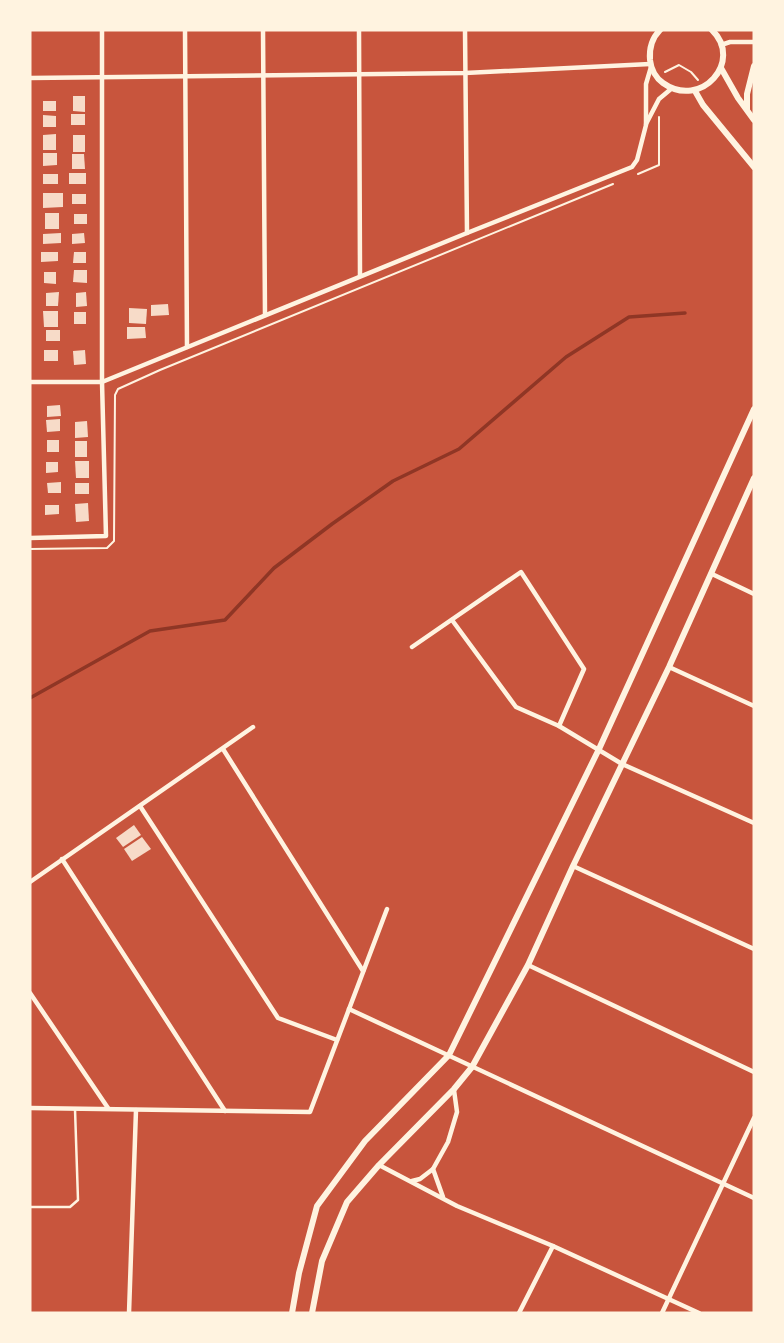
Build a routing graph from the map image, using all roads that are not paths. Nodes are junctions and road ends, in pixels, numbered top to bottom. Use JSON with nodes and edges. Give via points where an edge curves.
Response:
{"nodes":[{"id":1,"x":102,"y":30,"type":"edge"},
{"id":2,"x":185,"y":30,"type":"edge"},
{"id":3,"x":263,"y":30,"type":"edge"},
{"id":4,"x":359,"y":30,"type":"edge"},
{"id":5,"x":465,"y":30,"type":"edge"},
{"id":6,"x":712,"y":30,"type":"edge"},
{"id":7,"x":657,"y":31,"type":"edge"},
{"id":8,"x":754,"y":42,"type":"edge"},
{"id":9,"x":721,"y":45,"type":"junction"},
{"id":10,"x":651,"y":66,"type":"junction"},
{"id":11,"x":754,"y":66,"type":"edge"},
{"id":12,"x":721,"y":68,"type":"junction"},
{"id":13,"x":465,"y":73,"type":"junction"},
{"id":14,"x":359,"y":74,"type":"junction"},
{"id":15,"x":263,"y":75,"type":"junction"},
{"id":16,"x":185,"y":76,"type":"junction"},
{"id":17,"x":102,"y":77,"type":"junction"},
{"id":18,"x":30,"y":78,"type":"edge"},
{"id":19,"x":671,"y":89,"type":"junction"},
{"id":20,"x":695,"y":91,"type":"junction"},
{"id":21,"x":747,"y":111,"type":"junction"},
{"id":22,"x":754,"y":120,"type":"edge"},
{"id":23,"x":646,"y":125,"type":"junction"},
{"id":24,"x":754,"y":167,"type":"edge"},
{"id":25,"x":467,"y":233,"type":"junction"},
{"id":26,"x":360,"y":276,"type":"junction"},
{"id":27,"x":265,"y":315,"type":"junction"},
{"id":28,"x":187,"y":347,"type":"junction"},
{"id":29,"x":102,"y":382,"type":"junction"},
{"id":30,"x":30,"y":383,"type":"edge"},
{"id":31,"x":754,"y":409,"type":"edge"},
{"id":32,"x":754,"y":478,"type":"edge"},
{"id":33,"x":30,"y":538,"type":"edge"},
{"id":34,"x":712,"y":574,"type":"junction"},
{"id":35,"x":754,"y":594,"type":"edge"},
{"id":36,"x":452,"y":620,"type":"junction"},
{"id":37,"x":412,"y":647,"type":"dead end"},
{"id":38,"x":669,"y":667,"type":"junction"},
{"id":39,"x":754,"y":705,"type":"edge"},
{"id":40,"x":559,"y":726,"type":"junction"},
{"id":41,"x":253,"y":727,"type":"dead end"},
{"id":42,"x":223,"y":748,"type":"junction"},
{"id":43,"x":599,"y":749,"type":"junction"},
{"id":44,"x":622,"y":764,"type":"junction"},
{"id":45,"x":140,"y":806,"type":"junction"},
{"id":46,"x":754,"y":823,"type":"edge"},
{"id":47,"x":62,"y":859,"type":"junction"},
{"id":48,"x":573,"y":866,"type":"junction"},
{"id":49,"x":30,"y":882,"type":"edge"},
{"id":50,"x":387,"y":909,"type":"dead end"},
{"id":51,"x":754,"y":949,"type":"edge"},
{"id":52,"x":528,"y":965,"type":"junction"},
{"id":53,"x":363,"y":971,"type":"junction"},
{"id":54,"x":30,"y":993,"type":"edge"},
{"id":55,"x":349,"y":1009,"type":"junction"},
{"id":56,"x":337,"y":1040,"type":"junction"},
{"id":57,"x":449,"y":1055,"type":"junction"},
{"id":58,"x":472,"y":1067,"type":"junction"},
{"id":59,"x":754,"y":1072,"type":"edge"},
{"id":60,"x":454,"y":1089,"type":"junction"},
{"id":61,"x":30,"y":1108,"type":"edge"},
{"id":62,"x":75,"y":1109,"type":"junction"},
{"id":63,"x":108,"y":1109,"type":"junction"},
{"id":64,"x":136,"y":1110,"type":"junction"},
{"id":65,"x":225,"y":1111,"type":"junction"},
{"id":66,"x":754,"y":1118,"type":"edge"},
{"id":67,"x":379,"y":1165,"type":"junction"},
{"id":68,"x":433,"y":1169,"type":"junction"},
{"id":69,"x":411,"y":1181,"type":"junction"},
{"id":70,"x":723,"y":1184,"type":"junction"},
{"id":71,"x":443,"y":1198,"type":"junction"},
{"id":72,"x":754,"y":1198,"type":"edge"},
{"id":73,"x":30,"y":1207,"type":"edge"},
{"id":74,"x":553,"y":1246,"type":"junction"},
{"id":75,"x":669,"y":1299,"type":"junction"},
{"id":76,"x":129,"y":1313,"type":"edge"},
{"id":77,"x":292,"y":1313,"type":"edge"},
{"id":78,"x":312,"y":1313,"type":"edge"},
{"id":79,"x":519,"y":1313,"type":"edge"},
{"id":80,"x":662,"y":1313,"type":"edge"},
{"id":81,"x":699,"y":1313,"type":"edge"}],
"edges":[{"from":1,"to":17,"type":"street"},
{"from":2,"to":16,"type":"street"},
{"from":3,"to":15,"type":"street"},
{"from":4,"to":14,"type":"street"},
{"from":5,"to":13,"type":"street"},
{"from":6,"to":9,"type":"street"},
{"from":7,"to":10,"type":"street","via":[[650,46]]},
{"from":8,"to":9,"type":"street"},
{"from":9,"to":12,"type":"street"},
{"from":10,"to":13,"type":"street"},
{"from":10,"to":19,"type":"street"},
{"from":10,"to":23,"type":"street"},
{"from":11,"to":21,"type":"street"},
{"from":12,"to":20,"type":"street","via":[[713,80]]},
{"from":12,"to":21,"type":"street"},
{"from":13,"to":14,"type":"street"},
{"from":13,"to":25,"type":"street"},
{"from":14,"to":15,"type":"street"},
{"from":14,"to":26,"type":"street"},
{"from":15,"to":16,"type":"street"},
{"from":15,"to":27,"type":"street"},
{"from":16,"to":17,"type":"street"},
{"from":16,"to":28,"type":"street"},
{"from":17,"to":18,"type":"street"},
{"from":17,"to":29,"type":"street"},
{"from":19,"to":20,"type":"street"},
{"from":19,"to":23,"type":"street","via":[[659,99]]},
{"from":20,"to":24,"type":"street"},
{"from":21,"to":22,"type":"street"},
{"from":23,"to":25,"type":"street","via":[[632,167]]},
{"from":25,"to":26,"type":"street"},
{"from":26,"to":27,"type":"street"},
{"from":27,"to":28,"type":"street"},
{"from":28,"to":29,"type":"street"},
{"from":29,"to":30,"type":"street"},
{"from":29,"to":33,"type":"street","via":[[106,536]]},
{"from":31,"to":43,"type":"street"},
{"from":32,"to":34,"type":"street"},
{"from":34,"to":35,"type":"street"},
{"from":34,"to":38,"type":"street"},
{"from":36,"to":37,"type":"street"},
{"from":36,"to":40,"type":"street","via":[[516,708]]},
{"from":36,"to":40,"type":"street","via":[[521,572],[584,669]]},
{"from":38,"to":39,"type":"street"},
{"from":38,"to":44,"type":"street"},
{"from":40,"to":43,"type":"street"},
{"from":41,"to":42,"type":"street"},
{"from":42,"to":45,"type":"street"},
{"from":42,"to":53,"type":"street"},
{"from":43,"to":44,"type":"street"},
{"from":43,"to":57,"type":"street"},
{"from":44,"to":46,"type":"street"},
{"from":44,"to":48,"type":"street"},
{"from":45,"to":47,"type":"street"},
{"from":45,"to":56,"type":"street","via":[[278,1018]]},
{"from":47,"to":49,"type":"street"},
{"from":47,"to":65,"type":"street"},
{"from":48,"to":51,"type":"street"},
{"from":48,"to":52,"type":"street"},
{"from":50,"to":53,"type":"street"},
{"from":52,"to":58,"type":"street"},
{"from":52,"to":59,"type":"street"},
{"from":53,"to":55,"type":"street"},
{"from":54,"to":63,"type":"street"},
{"from":55,"to":56,"type":"street"},
{"from":55,"to":57,"type":"street"},
{"from":56,"to":65,"type":"street","via":[[310,1112]]},
{"from":57,"to":58,"type":"street"},
{"from":57,"to":77,"type":"street","via":[[365,1142],[317,1206]]},
{"from":58,"to":60,"type":"street"},
{"from":58,"to":70,"type":"street"},
{"from":60,"to":67,"type":"street"},
{"from":60,"to":68,"type":"street","via":[[457,1112]]},
{"from":61,"to":62,"type":"street"},
{"from":62,"to":63,"type":"street"},
{"from":62,"to":73,"type":"lane","via":[[78,1200],[70,1207]]},
{"from":63,"to":64,"type":"street"},
{"from":64,"to":65,"type":"street"},
{"from":64,"to":76,"type":"street"},
{"from":66,"to":70,"type":"street"},
{"from":67,"to":69,"type":"street"},
{"from":67,"to":78,"type":"street","via":[[347,1202],[322,1262]]},
{"from":68,"to":69,"type":"street"},
{"from":68,"to":71,"type":"street"},
{"from":69,"to":71,"type":"street"},
{"from":70,"to":72,"type":"street"},
{"from":70,"to":75,"type":"street"},
{"from":71,"to":74,"type":"street"},
{"from":74,"to":75,"type":"street"},
{"from":74,"to":79,"type":"street"},
{"from":75,"to":80,"type":"street"},
{"from":75,"to":81,"type":"street"}]}
